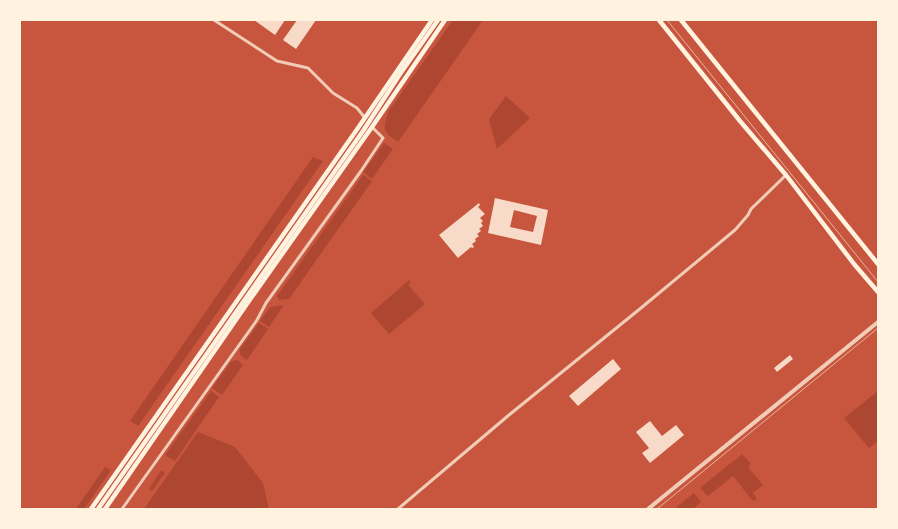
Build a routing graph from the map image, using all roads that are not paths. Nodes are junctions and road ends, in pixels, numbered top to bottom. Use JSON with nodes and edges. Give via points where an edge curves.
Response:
{"nodes":[{"id":1,"x":214,"y":20,"type":"edge"},
{"id":2,"x":432,"y":20,"type":"edge"},
{"id":3,"x":438,"y":20,"type":"edge"},
{"id":4,"x":446,"y":20,"type":"edge"},
{"id":5,"x":659,"y":20,"type":"edge"},
{"id":6,"x":681,"y":20,"type":"edge"},
{"id":7,"x":365,"y":118,"type":"junction"},
{"id":8,"x":368,"y":123,"type":"junction"},
{"id":9,"x":372,"y":127,"type":"junction"},
{"id":10,"x":786,"y":175,"type":"junction"},
{"id":11,"x":878,"y":264,"type":"edge"},
{"id":12,"x":878,"y":292,"type":"edge"},
{"id":13,"x":878,"y":322,"type":"edge"},
{"id":14,"x":110,"y":492,"type":"junction"},
{"id":15,"x":92,"y":509,"type":"edge"},
{"id":16,"x":98,"y":509,"type":"edge"},
{"id":17,"x":105,"y":509,"type":"edge"},
{"id":18,"x":122,"y":509,"type":"edge"},
{"id":19,"x":398,"y":509,"type":"edge"},
{"id":20,"x":648,"y":509,"type":"edge"}],
"edges":[{"from":1,"to":7,"type":"street","via":[[277,61],[308,68]]},
{"from":2,"to":7,"type":"main road"},
{"from":3,"to":8,"type":"main road"},
{"from":4,"to":9,"type":"main road"},
{"from":5,"to":10,"type":"main road"},
{"from":6,"to":11,"type":"main road"},
{"from":7,"to":8,"type":"main road"},
{"from":7,"to":15,"type":"main road"},
{"from":8,"to":9,"type":"main road"},
{"from":8,"to":14,"type":"main road"},
{"from":9,"to":17,"type":"main road"},
{"from":9,"to":18,"type":"street","via":[[383,138]]},
{"from":10,"to":12,"type":"main road"},
{"from":10,"to":19,"type":"street","via":[[751,209],[735,230]]},
{"from":13,"to":20,"type":"street"},
{"from":14,"to":16,"type":"main road"},
{"from":14,"to":17,"type":"street"}]}
